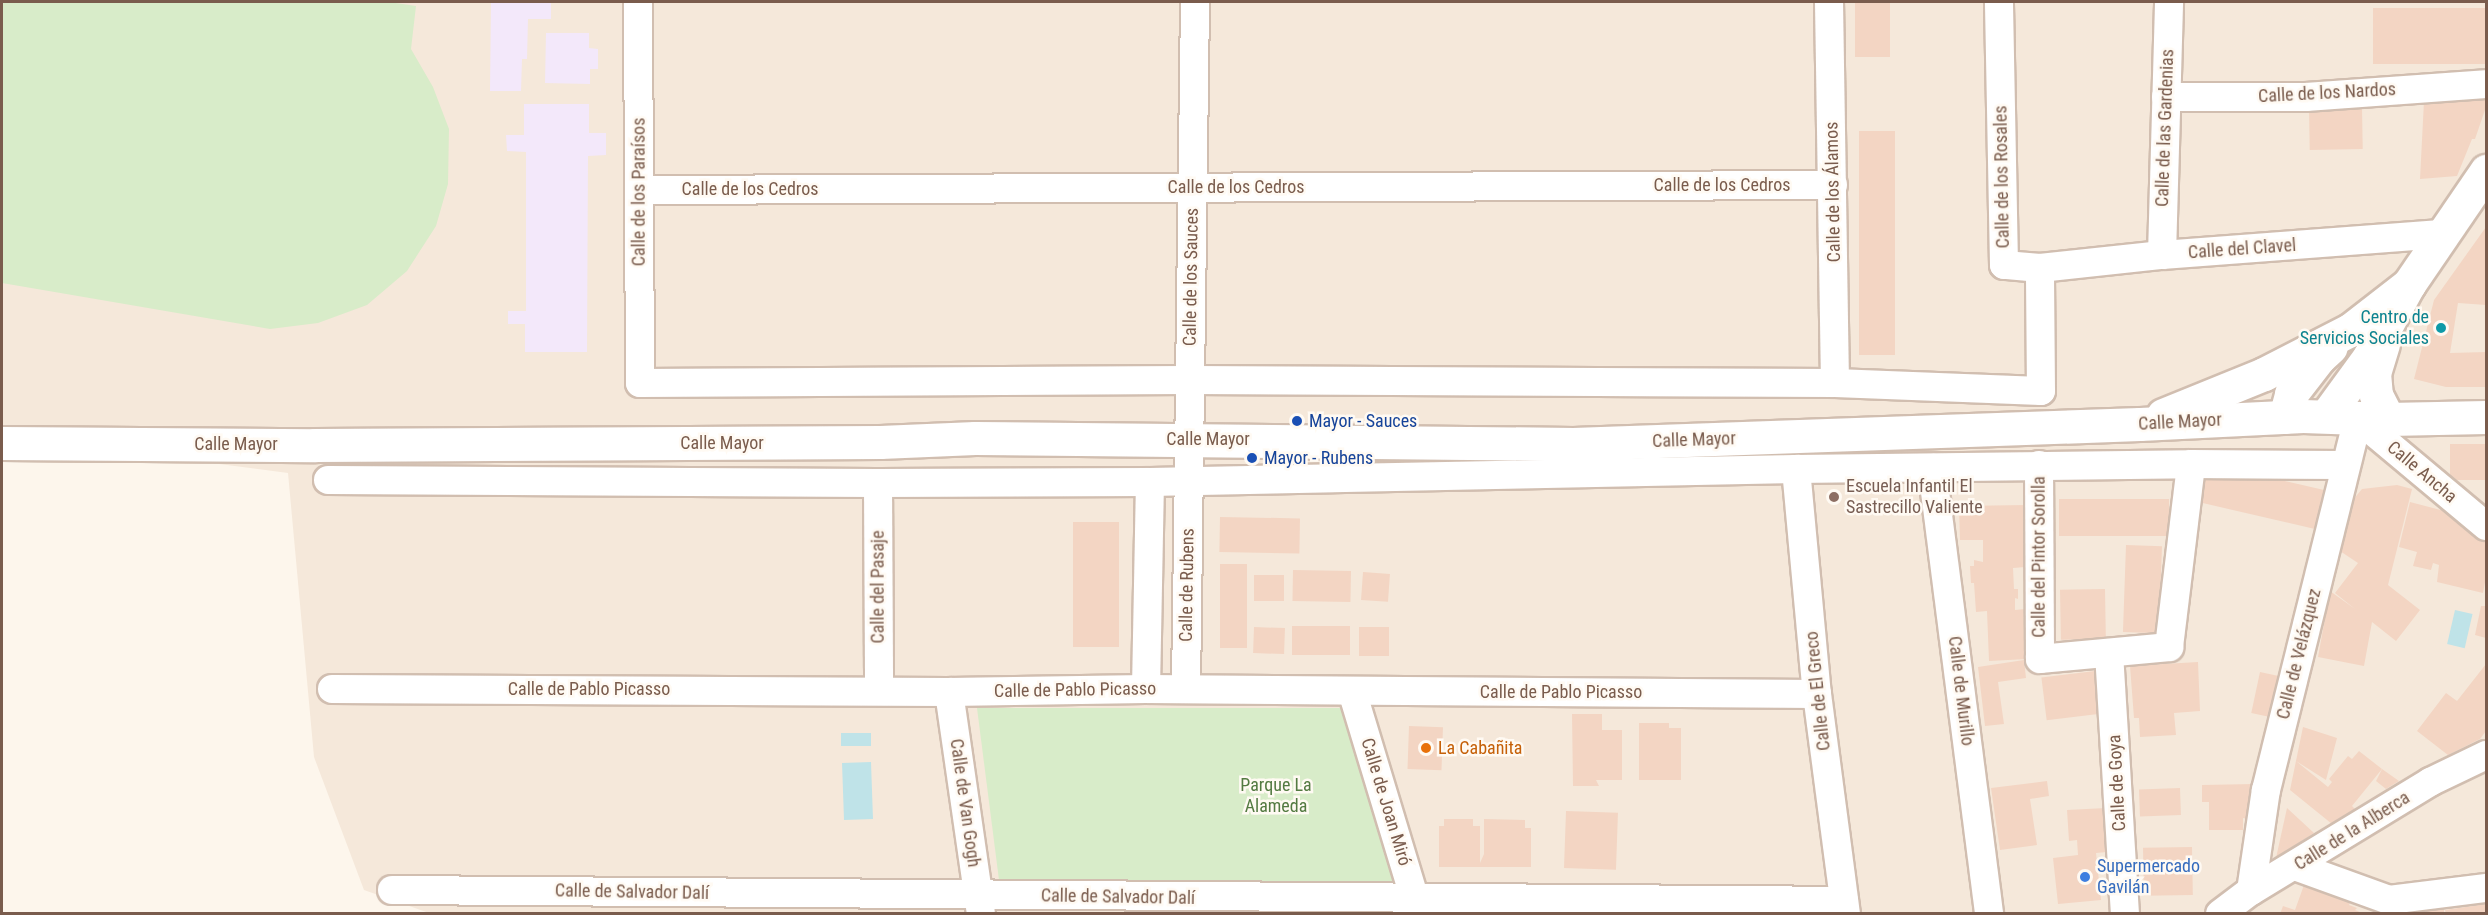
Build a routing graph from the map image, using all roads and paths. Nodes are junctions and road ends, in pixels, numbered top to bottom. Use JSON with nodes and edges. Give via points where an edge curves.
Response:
{"nodes":[{"id":1,"x":638,"y":2,"type":"edge"},
{"id":2,"x":1195,"y":2,"type":"edge"},
{"id":3,"x":1829,"y":2,"type":"edge"},
{"id":4,"x":1999,"y":2,"type":"edge"},
{"id":5,"x":2169,"y":2,"type":"edge"},
{"id":6,"x":2487,"y":84,"type":"edge"},
{"id":7,"x":2166,"y":97,"type":"junction"},
{"id":8,"x":2487,"y":171,"type":"edge"},
{"id":9,"x":1833,"y":185,"type":"junction"},
{"id":10,"x":1193,"y":187,"type":"junction"},
{"id":11,"x":639,"y":190,"type":"junction"},
{"id":12,"x":2444,"y":234,"type":"junction"},
{"id":13,"x":2162,"y":255,"type":"junction"},
{"id":14,"x":2040,"y":268,"type":"junction"},
{"id":15,"x":2409,"y":284,"type":"junction"},
{"id":16,"x":2390,"y":319,"type":"junction"},
{"id":17,"x":2350,"y":330,"type":"junction"},
{"id":18,"x":1190,"y":380,"type":"junction"},
{"id":19,"x":1835,"y":383,"type":"junction"},
{"id":20,"x":2326,"y":416,"type":"junction"},
{"id":21,"x":2285,"y":417,"type":"junction"},
{"id":22,"x":2487,"y":417,"type":"edge"},
{"id":23,"x":2373,"y":419,"type":"junction"},
{"id":24,"x":2140,"y":424,"type":"junction"},
{"id":25,"x":1190,"y":439,"type":"junction"},
{"id":26,"x":2,"y":443,"type":"edge"},
{"id":27,"x":2191,"y":464,"type":"junction"},
{"id":28,"x":2039,"y":465,"type":"junction"},
{"id":29,"x":2345,"y":465,"type":"junction"},
{"id":30,"x":1932,"y":468,"type":"junction"},
{"id":31,"x":1796,"y":469,"type":"junction"},
{"id":32,"x":328,"y":480,"type":"dead end"},
{"id":33,"x":1189,"y":481,"type":"junction"},
{"id":34,"x":1150,"y":482,"type":"junction"},
{"id":35,"x":878,"y":483,"type":"junction"},
{"id":36,"x":2487,"y":525,"type":"edge"},
{"id":37,"x":2109,"y":653,"type":"junction"},
{"id":38,"x":332,"y":689,"type":"dead end"},
{"id":39,"x":1146,"y":689,"type":"junction"},
{"id":40,"x":1186,"y":689,"type":"junction"},
{"id":41,"x":879,"y":691,"type":"junction"},
{"id":42,"x":1352,"y":691,"type":"junction"},
{"id":43,"x":949,"y":692,"type":"junction"},
{"id":44,"x":1817,"y":694,"type":"junction"},
{"id":45,"x":2487,"y":755,"type":"edge"},
{"id":46,"x":2295,"y":867,"type":"junction"},
{"id":47,"x":2487,"y":888,"type":"edge"},
{"id":48,"x":392,"y":890,"type":"dead end"},
{"id":49,"x":2251,"y":891,"type":"junction"},
{"id":50,"x":551,"y":902,"type":"edge"},
{"id":51,"x":768,"y":903,"type":"edge"},
{"id":52,"x":980,"y":904,"type":"edge"},
{"id":53,"x":1192,"y":905,"type":"edge"},
{"id":54,"x":1416,"y":907,"type":"edge"},
{"id":55,"x":1642,"y":908,"type":"edge"},
{"id":56,"x":1845,"y":908,"type":"edge"},
{"id":57,"x":1989,"y":914,"type":"edge"},
{"id":58,"x":2125,"y":914,"type":"edge"},
{"id":59,"x":2220,"y":914,"type":"edge"}],
"edges":[{"from":1,"to":11,"type":"street","name":"Calle de los Paraísos"},
{"from":2,"to":10,"type":"street","name":"Calle de los Sauces"},
{"from":3,"to":9,"type":"street","name":"Calle de los Álamos"},
{"from":4,"to":14,"type":"street","name":"Calle de los Rosales","via":[[2004,265]]},
{"from":5,"to":7,"type":"street","name":"Calle de las Gardenias"},
{"from":6,"to":7,"type":"street","name":"Calle de los Nardos","via":[[2306,97]]},
{"from":7,"to":13,"type":"street","name":"Calle de las Gardenias"},
{"from":8,"to":12,"type":"street"},
{"from":9,"to":10,"type":"street","name":"Calle de los Cedros"},
{"from":9,"to":19,"type":"street","name":"Calle de los Álamos"},
{"from":10,"to":11,"type":"street","name":"Calle de los Cedros"},
{"from":10,"to":18,"type":"street","name":"Calle de los Sauces"},
{"from":11,"to":18,"type":"street","name":"Calle de los Paraísos","via":[[640,383]]},
{"from":12,"to":13,"type":"street","name":"Calle del Clavel"},
{"from":12,"to":15,"type":"street"},
{"from":13,"to":14,"type":"street","name":"Calle del Clavel"},
{"from":14,"to":19,"type":"street","via":[[2041,391]]},
{"from":15,"to":16,"type":"street"},
{"from":15,"to":17,"type":"street"},
{"from":16,"to":20,"type":"street","via":[[2369,357]]},
{"from":16,"to":23,"type":"street","via":[[2374,373]]},
{"from":17,"to":21,"type":"street","via":[[2319,358],[2291,394]]},
{"from":17,"to":24,"type":"street","via":[[2265,374]]},
{"from":18,"to":19,"type":"street"},
{"from":18,"to":25,"type":"street","name":"Calle de los Sauces"},
{"from":20,"to":21,"type":"street","name":"Calle Mayor"},
{"from":20,"to":23,"type":"street","name":"Calle Mayor"},
{"from":21,"to":24,"type":"street","name":"Calle Mayor"},
{"from":22,"to":23,"type":"street","name":"Calle Mayor"},
{"from":23,"to":29,"type":"street","name":"Calle de Velázquez"},
{"from":23,"to":36,"type":"street","name":"Calle Ancha"},
{"from":24,"to":25,"type":"street","name":"Calle Mayor","via":[[1574,444]]},
{"from":25,"to":26,"type":"street","name":"Calle Mayor","via":[[327,445]]},
{"from":25,"to":33,"type":"street","name":"Calle de los Sauces"},
{"from":27,"to":28,"type":"street","name":"Calle Mayor"},
{"from":27,"to":29,"type":"street","name":"Calle Mayor"},
{"from":27,"to":37,"type":"street","name":"Calle del Pintor Sorolla","via":[[2169,647]]},
{"from":28,"to":30,"type":"street","name":"Calle Mayor"},
{"from":28,"to":37,"type":"street","name":"Calle del Pintor Sorolla","via":[[2040,659]]},
{"from":29,"to":49,"type":"street","name":"Calle de Velázquez","via":[[2266,790]]},
{"from":30,"to":31,"type":"street","name":"Calle Mayor"},
{"from":30,"to":57,"type":"street","name":"Calle de Murillo"},
{"from":31,"to":33,"type":"street","name":"Calle Mayor"},
{"from":31,"to":44,"type":"street","name":"Calle de El Greco"},
{"from":32,"to":35,"type":"street","name":"Calle Mayor"},
{"from":33,"to":34,"type":"street","name":"Calle Mayor"},
{"from":33,"to":40,"type":"street","name":"Calle de Rubens"},
{"from":34,"to":35,"type":"street","name":"Calle Mayor"},
{"from":34,"to":39,"type":"street"},
{"from":35,"to":41,"type":"street","name":"Calle del Pasaje"},
{"from":37,"to":58,"type":"street","name":"Calle de Goya"},
{"from":38,"to":41,"type":"street","name":"Calle de Pablo Picasso"},
{"from":39,"to":40,"type":"street","name":"Calle de Pablo Picasso"},
{"from":39,"to":43,"type":"street","name":"Calle de Pablo Picasso"},
{"from":40,"to":42,"type":"street","name":"Calle de Pablo Picasso"},
{"from":41,"to":43,"type":"street","name":"Calle de Pablo Picasso"},
{"from":42,"to":44,"type":"street","name":"Calle de Pablo Picasso"},
{"from":42,"to":54,"type":"street","name":"Calle de Joan Miró"},
{"from":43,"to":52,"type":"street","name":"Calle de Van Gogh"},
{"from":44,"to":56,"type":"street","name":"Calle de El Greco"},
{"from":45,"to":46,"type":"street","name":"Calle de la Alberca","via":[[2430,782]]},
{"from":46,"to":47,"type":"street","via":[[2389,900]]},
{"from":46,"to":49,"type":"street","name":"Calle de la Alberca"},
{"from":48,"to":50,"type":"street","name":"Calle de Salvador Dalí"},
{"from":49,"to":59,"type":"street","name":"Calle de la Alberca"},
{"from":50,"to":51,"type":"street","name":"Calle de Salvador Dalí"},
{"from":51,"to":52,"type":"street","name":"Calle de Salvador Dalí"},
{"from":52,"to":53,"type":"street","name":"Calle de Salvador Dalí"},
{"from":53,"to":54,"type":"street","name":"Calle de Salvador Dalí"},
{"from":54,"to":55,"type":"street","name":"Calle de Salvador Dalí"},
{"from":55,"to":56,"type":"street","name":"Calle de Salvador Dalí"}]}
